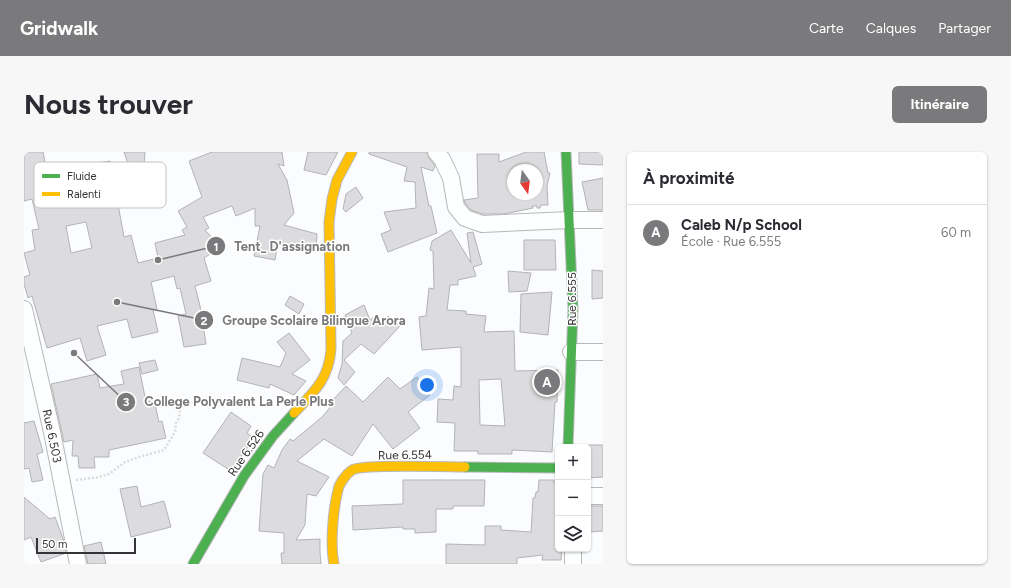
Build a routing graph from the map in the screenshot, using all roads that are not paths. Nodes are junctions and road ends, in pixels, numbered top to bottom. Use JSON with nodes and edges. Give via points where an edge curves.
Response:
{"nodes":[{"id":1,"x":352,"y":152,"type":"edge"},
{"id":2,"x":436,"y":152,"type":"edge"},
{"id":3,"x":566,"y":152,"type":"edge"},
{"id":4,"x":570,"y":220,"type":"junction"},
{"id":5,"x":603,"y":220,"type":"edge"},
{"id":6,"x":24,"y":309,"type":"edge"},
{"id":7,"x":571,"y":352,"type":"junction"},
{"id":8,"x":603,"y":352,"type":"edge"},
{"id":9,"x":568,"y":444,"type":"edge"},
{"id":10,"x":555,"y":468,"type":"edge"},
{"id":11,"x":591,"y":496,"type":"edge"},
{"id":12,"x":603,"y":496,"type":"edge"},
{"id":13,"x":573,"y":552,"type":"edge"},
{"id":14,"x":78,"y":564,"type":"edge"},
{"id":15,"x":193,"y":564,"type":"edge"},
{"id":16,"x":334,"y":564,"type":"edge"},
{"id":17,"x":573,"y":564,"type":"edge"}],
"edges":[{"from":1,"to":15,"type":"street","name":"Rue 6.526","via":[[337,180],[329,222],[330,363],[312,394],[273,436],[244,476]]},
{"from":2,"to":4,"type":"street","via":[[451,178],[456,207],[465,218],[482,224]]},
{"from":3,"to":4,"type":"street","name":"Rue 6.555"},
{"from":4,"to":5,"type":"street"},
{"from":4,"to":7,"type":"street","name":"Rue 6.555","via":[[573,309]]},
{"from":6,"to":14,"type":"street","name":"Rue 6.503"},
{"from":7,"to":8,"type":"street"},
{"from":7,"to":9,"type":"street","name":"Rue 6.555"},
{"from":10,"to":16,"type":"street","name":"Rue 6.554","via":[[389,467],[352,470],[345,476],[338,489],[332,553]]},
{"from":11,"to":12,"type":"street"},
{"from":13,"to":17,"type":"street"}]}
